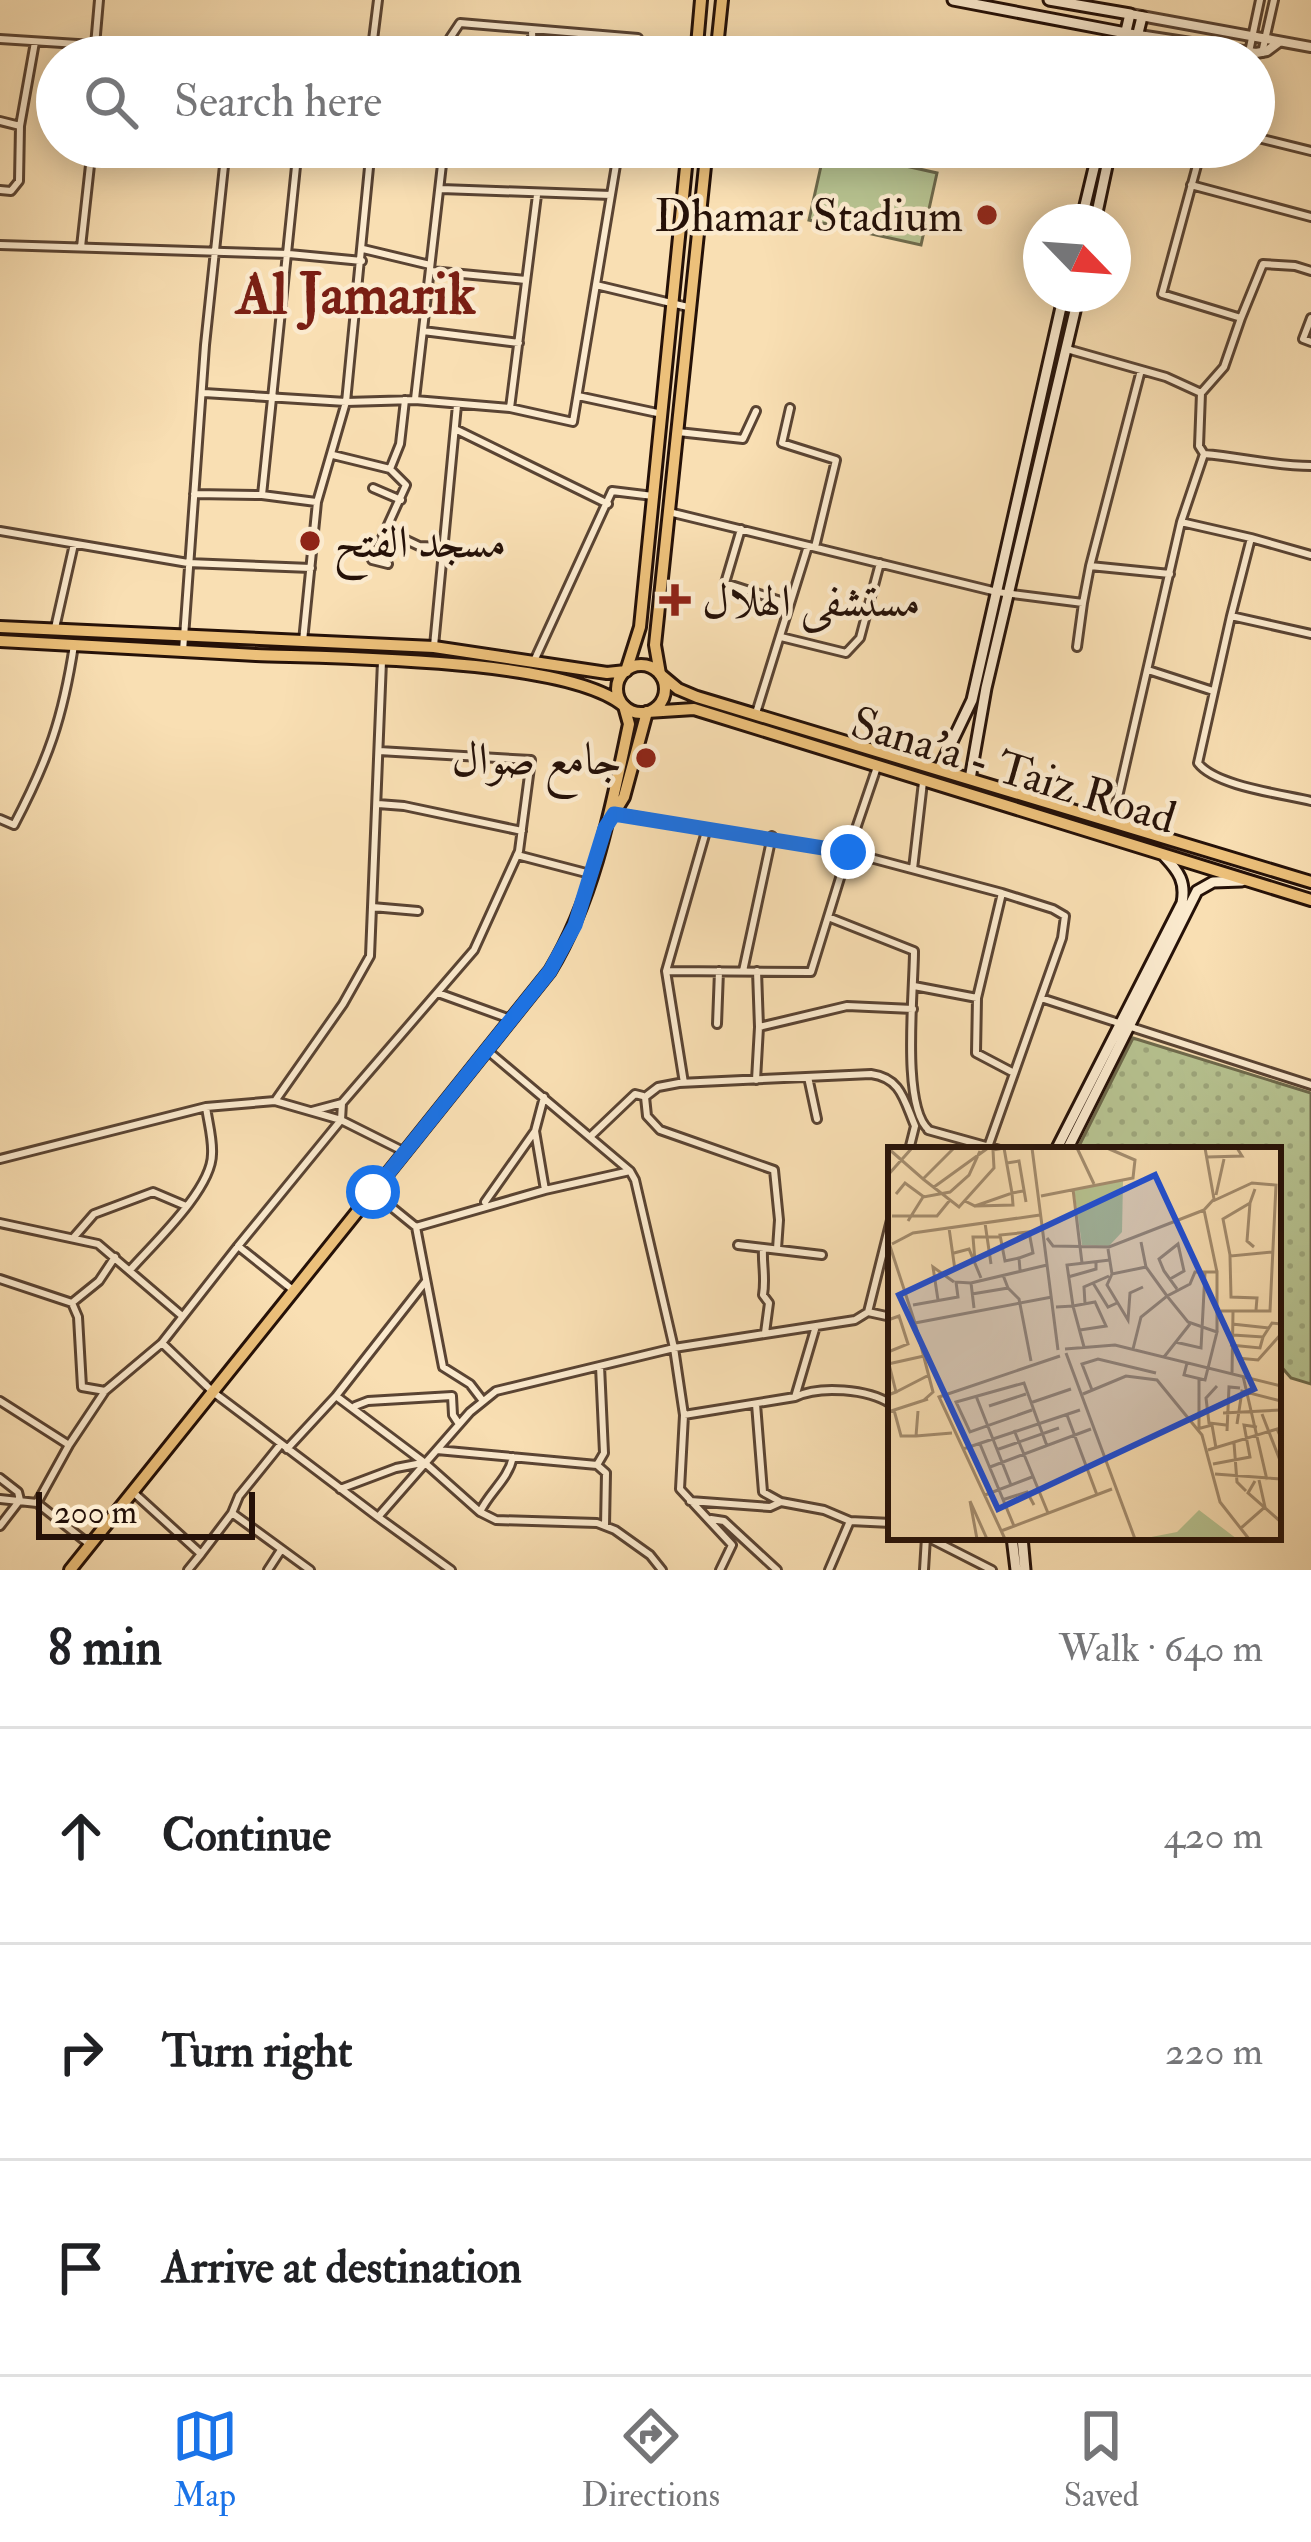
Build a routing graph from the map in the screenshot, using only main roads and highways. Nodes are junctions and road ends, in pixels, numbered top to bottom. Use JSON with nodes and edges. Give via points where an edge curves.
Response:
{"nodes":[{"id":1,"x":697,"y":0,"type":"edge"},
{"id":2,"x":722,"y":0,"type":"edge"},
{"id":3,"x":731,"y":0,"type":"edge"},
{"id":4,"x":953,"y":0,"type":"edge"},
{"id":5,"x":1048,"y":0,"type":"edge"},
{"id":6,"x":719,"y":29,"type":"junction"},
{"id":7,"x":1131,"y":34,"type":"joint"},
{"id":8,"x":698,"y":36,"type":"edge"},
{"id":9,"x":718,"y":36,"type":"edge"},
{"id":10,"x":686,"y":168,"type":"edge"},
{"id":11,"x":705,"y":168,"type":"edge"},
{"id":12,"x":1094,"y":168,"type":"edge"},
{"id":13,"x":1107,"y":168,"type":"edge"},
{"id":14,"x":1085,"y":204,"type":"edge"},
{"id":15,"x":1099,"y":204,"type":"edge"},
{"id":16,"x":1060,"y":312,"type":"edge"},
{"id":17,"x":1075,"y":312,"type":"edge"},
{"id":18,"x":0,"y":627,"type":"edge"},
{"id":19,"x":0,"y":641,"type":"edge"},
{"id":20,"x":626,"y":670,"type":"junction"},
{"id":21,"x":660,"y":674,"type":"junction"},
{"id":22,"x":695,"y":703,"type":"junction"},
{"id":23,"x":625,"y":706,"type":"junction"},
{"id":24,"x":647,"y":712,"type":"junction"},
{"id":25,"x":904,"y":764,"type":"junction"},
{"id":26,"x":939,"y":769,"type":"junction"},
{"id":27,"x":970,"y":779,"type":"junction"},
{"id":28,"x":605,"y":828,"type":"junction"},
{"id":29,"x":1160,"y":852,"type":"junction"},
{"id":30,"x":1252,"y":881,"type":"junction"},
{"id":31,"x":1311,"y":882,"type":"edge"},
{"id":32,"x":1311,"y":900,"type":"edge"},
{"id":33,"x":1127,"y":1026,"type":"junction"},
{"id":34,"x":1058,"y":1147,"type":"edge"},
{"id":35,"x":1068,"y":1147,"type":"edge"},
{"id":36,"x":1013,"y":1540,"type":"edge"},
{"id":37,"x":1022,"y":1540,"type":"edge"},
{"id":38,"x":70,"y":1570,"type":"edge"},
{"id":39,"x":1020,"y":1570,"type":"edge"}],
"edges":[{"from":1,"to":8,"type":"main road"},
{"from":2,"to":6,"type":"main road"},
{"from":3,"to":6,"type":"main road"},
{"from":4,"to":7,"type":"main road"},
{"from":5,"to":7,"type":"main road","via":[[1136,15]]},
{"from":6,"to":9,"type":"main road"},
{"from":10,"to":20,"type":"main road","via":[[640,627]]},
{"from":11,"to":21,"type":"main road","via":[[655,645]]},
{"from":12,"to":14,"type":"main road"},
{"from":13,"to":15,"type":"main road"},
{"from":16,"to":26,"type":"main road","via":[[973,700]]},
{"from":17,"to":27,"type":"main road"},
{"from":18,"to":20,"type":"main road","via":[[434,646]]},
{"from":19,"to":23,"type":"main road","via":[[545,676],[597,688]]},
{"from":20,"to":21,"type":"main road","via":[[640,665]]},
{"from":20,"to":23,"type":"main road","via":[[618,684]]},
{"from":21,"to":22,"type":"main road"},
{"from":21,"to":24,"type":"main road","via":[[664,696]]},
{"from":22,"to":24,"type":"main road"},
{"from":22,"to":25,"type":"main road","name":"Sana'a - Taiz Road","via":[[756,713]]},
{"from":22,"to":25,"type":"main road","name":"Sana'a - Taiz Road","via":[[878,763]]},
{"from":23,"to":24,"type":"main road"},
{"from":23,"to":28,"type":"main road","via":[[629,724]]},
{"from":24,"to":28,"type":"main road","via":[[624,797]]},
{"from":25,"to":26,"type":"main road","name":"Sana'a - Taiz Road"},
{"from":25,"to":29,"type":"main road","name":"Sana'a - Taiz Road","via":[[924,778]]},
{"from":26,"to":27,"type":"main road","name":"Sana'a - Taiz Road"},
{"from":27,"to":31,"type":"main road","name":"Sana'a - Taiz Road"},
{"from":28,"to":38,"type":"main road","via":[[563,950],[514,1020]]},
{"from":29,"to":30,"type":"main road","name":"Sana'a - Taiz Road"},
{"from":29,"to":33,"type":"main road","via":[[1180,873],[1182,903]]},
{"from":30,"to":32,"type":"main road","name":"Sana'a - Taiz Road"},
{"from":30,"to":33,"type":"main road","via":[[1197,891]]},
{"from":33,"to":34,"type":"main road"},
{"from":33,"to":35,"type":"main road"},
{"from":36,"to":39,"type":"main road"},
{"from":37,"to":39,"type":"main road"}]}
